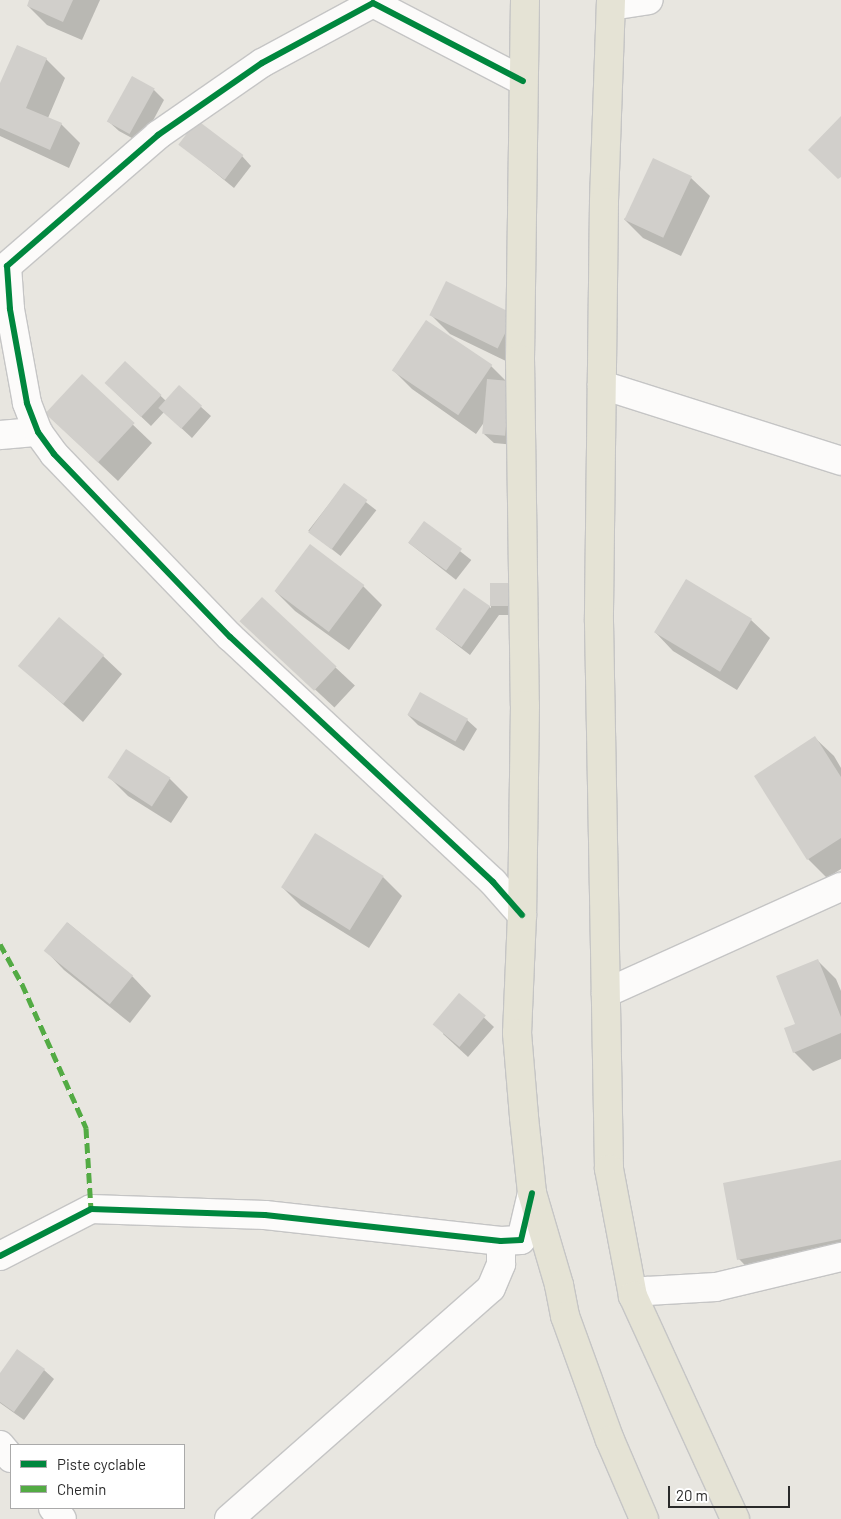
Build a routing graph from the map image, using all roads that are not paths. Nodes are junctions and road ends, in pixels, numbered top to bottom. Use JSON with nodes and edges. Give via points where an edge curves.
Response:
{"nodes":[{"id":1,"x":525,"y":0,"type":"edge"},
{"id":2,"x":649,"y":0,"type":"edge"},
{"id":3,"x":371,"y":2,"type":"edge"},
{"id":4,"x":611,"y":3,"type":"edge"},
{"id":5,"x":523,"y":81,"type":"junction"},
{"id":6,"x":4,"y":266,"type":"edge"},
{"id":7,"x":602,"y":385,"type":"junction"},
{"id":8,"x":38,"y":432,"type":"junction"},
{"id":9,"x":0,"y":434,"type":"edge"},
{"id":10,"x":841,"y":461,"type":"edge"},
{"id":11,"x":841,"y":887,"type":"edge"},
{"id":12,"x":522,"y":915,"type":"junction"},
{"id":13,"x":606,"y":993,"type":"junction"},
{"id":14,"x":532,"y":1193,"type":"junction"},
{"id":15,"x":511,"y":1240,"type":"junction"},
{"id":16,"x":0,"y":1256,"type":"edge"},
{"id":17,"x":841,"y":1257,"type":"edge"},
{"id":18,"x":559,"y":1285,"type":"junction"},
{"id":19,"x":633,"y":1296,"type":"junction"},
{"id":20,"x":0,"y":1445,"type":"edge"},
{"id":21,"x":10,"y":1457,"type":"edge"},
{"id":22,"x":54,"y":1509,"type":"edge"},
{"id":23,"x":62,"y":1519,"type":"edge"},
{"id":24,"x":229,"y":1519,"type":"edge"},
{"id":25,"x":644,"y":1519,"type":"edge"},
{"id":26,"x":735,"y":1519,"type":"edge"}],
"edges":[{"from":1,"to":5,"type":"main road"},
{"from":2,"to":4,"type":"street"},
{"from":3,"to":5,"type":"street"},
{"from":3,"to":6,"type":"street","via":[[262,63],[158,135]]},
{"from":4,"to":7,"type":"main road"},
{"from":5,"to":12,"type":"main road","via":[[520,359],[525,705]]},
{"from":6,"to":8,"type":"street","via":[[26,394]]},
{"from":7,"to":10,"type":"street"},
{"from":7,"to":13,"type":"main road","via":[[599,622]]},
{"from":8,"to":9,"type":"street"},
{"from":8,"to":12,"type":"street","via":[[54,454],[230,637],[493,882]]},
{"from":11,"to":13,"type":"street"},
{"from":12,"to":14,"type":"main road","via":[[517,1033]]},
{"from":13,"to":19,"type":"main road","via":[[610,1169]]},
{"from":14,"to":15,"type":"street"},
{"from":14,"to":18,"type":"main road"},
{"from":15,"to":16,"type":"street","via":[[264,1215],[91,1209]]},
{"from":15,"to":18,"type":"street"},
{"from":15,"to":24,"type":"street","via":[[491,1288]]},
{"from":17,"to":19,"type":"street","via":[[716,1287],[647,1291]]},
{"from":18,"to":25,"type":"main road","via":[[565,1316],[578,1352],[610,1440]]},
{"from":19,"to":26,"type":"main road"},
{"from":20,"to":21,"type":"street"},
{"from":22,"to":23,"type":"street"}]}
